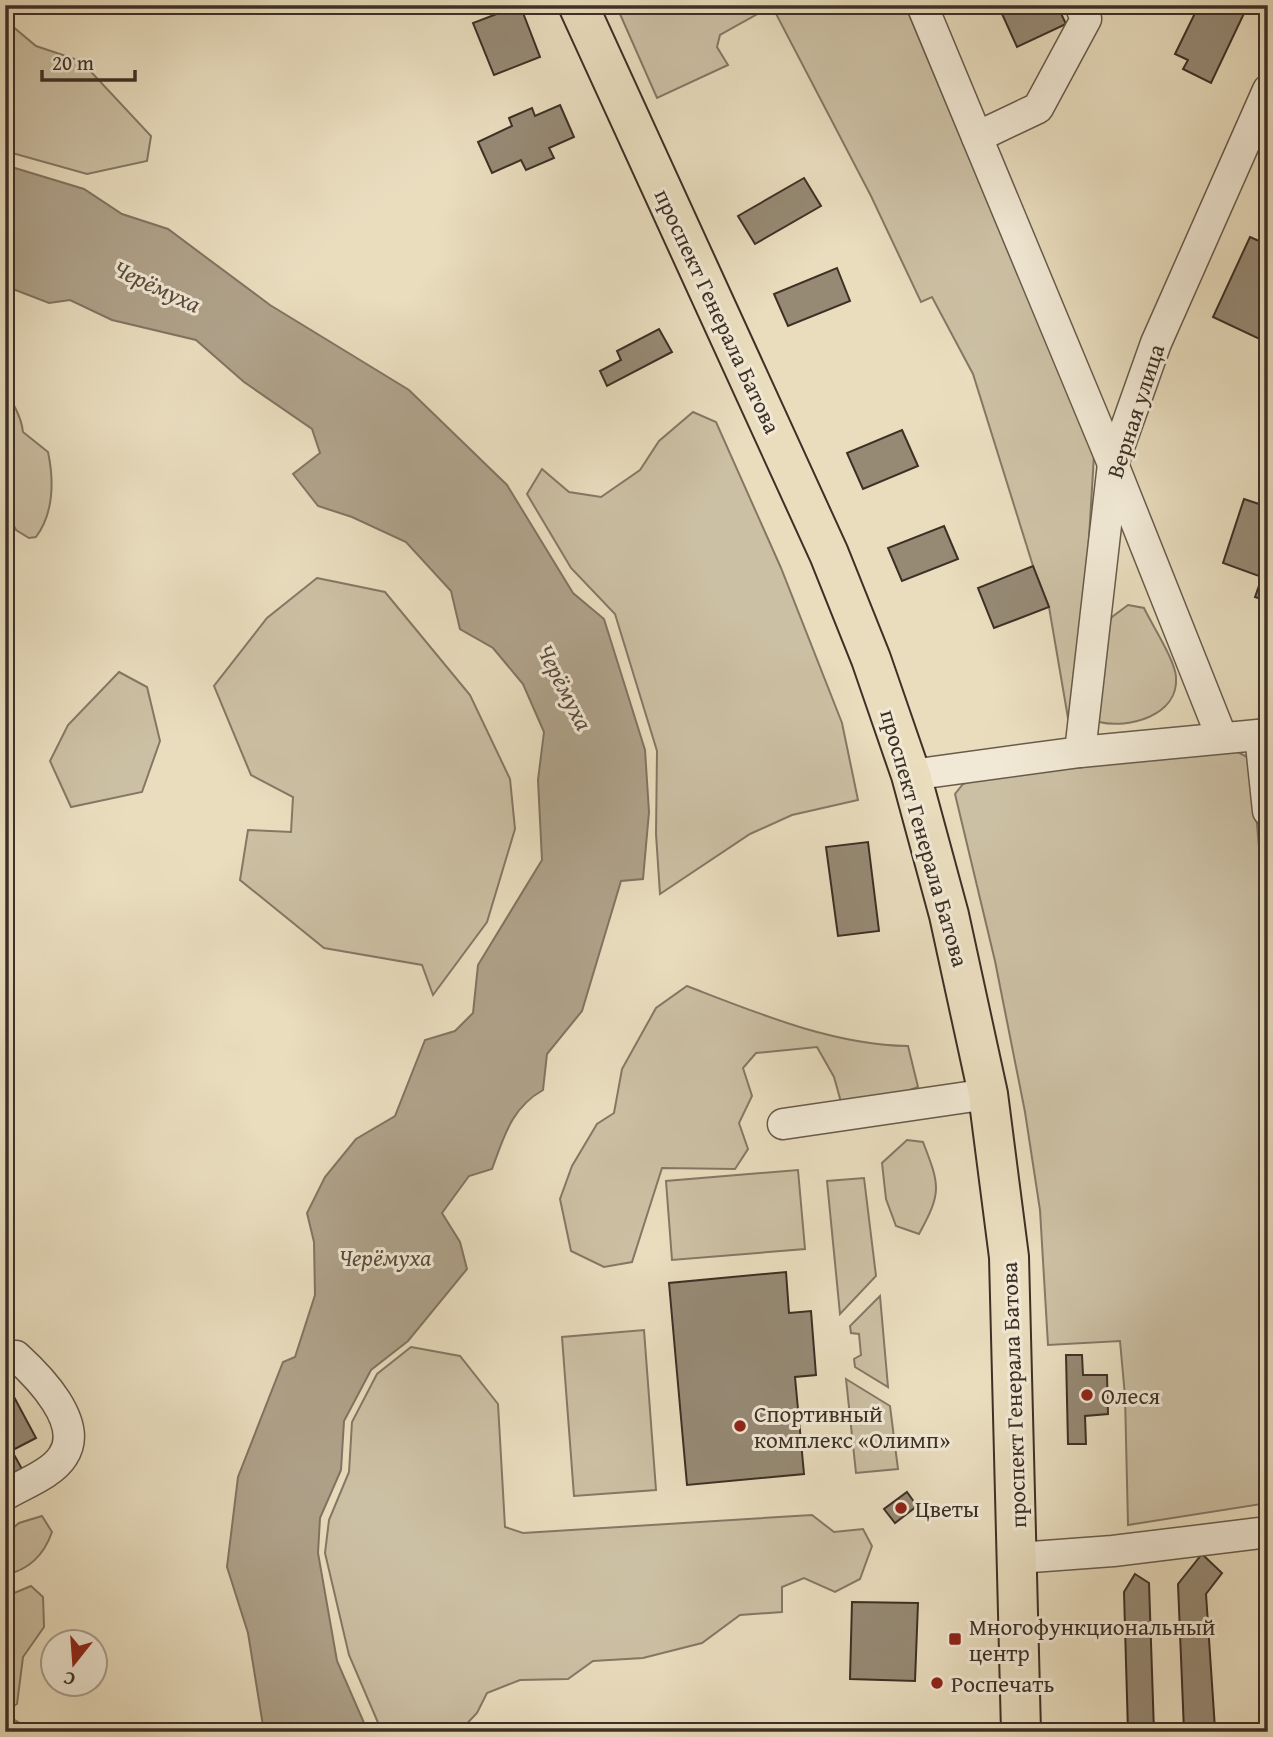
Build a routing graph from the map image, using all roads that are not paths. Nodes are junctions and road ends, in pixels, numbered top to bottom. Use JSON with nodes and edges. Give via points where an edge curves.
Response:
{"nodes":[{"id":1,"x":578,"y":5,"type":"edge"},
{"id":2,"x":922,"y":5,"type":"edge"},
{"id":3,"x":1080,"y":5,"type":"edge"},
{"id":4,"x":1268,"y":90,"type":"edge"},
{"id":5,"x":977,"y":137,"type":"junction"},
{"id":6,"x":1113,"y":464,"type":"junction"},
{"id":7,"x":1264,"y":734,"type":"edge"},
{"id":8,"x":1222,"y":738,"type":"junction"},
{"id":9,"x":1080,"y":752,"type":"junction"},
{"id":10,"x":911,"y":775,"type":"junction"},
{"id":11,"x":1268,"y":811,"type":"edge"},
{"id":12,"x":988,"y":1094,"type":"junction"},
{"id":13,"x":783,"y":1124,"type":"dead end"},
{"id":14,"x":5,"y":1356,"type":"edge"},
{"id":15,"x":5,"y":1495,"type":"edge"},
{"id":16,"x":1268,"y":1532,"type":"edge"},
{"id":17,"x":1018,"y":1558,"type":"junction"},
{"id":18,"x":1021,"y":1732,"type":"edge"}],
"edges":[{"from":1,"to":10,"type":"main road","name":"проспект Генерала Батова","via":[[829,554]]},
{"from":2,"to":5,"type":"street"},
{"from":3,"to":5,"type":"street","via":[[1086,19],[1038,108]]},
{"from":4,"to":6,"type":"street","name":"Верная улица","via":[[1156,343]]},
{"from":5,"to":6,"type":"street"},
{"from":6,"to":8,"type":"street"},
{"from":6,"to":9,"type":"street","name":"Верная улица"},
{"from":7,"to":8,"type":"street"},
{"from":7,"to":11,"type":"street"},
{"from":8,"to":9,"type":"street"},
{"from":9,"to":10,"type":"street"},
{"from":10,"to":12,"type":"main road","name":"проспект Генерала Батова","via":[[970,1000]]},
{"from":12,"to":13,"type":"street"},
{"from":12,"to":17,"type":"main road","name":"проспект Генерала Батова","via":[[1009,1257]]},
{"from":14,"to":15,"type":"street","via":[[16,1356],[47,1384],[67,1426],[69,1442],[52,1467]]},
{"from":16,"to":17,"type":"street"},
{"from":17,"to":18,"type":"main road","name":"проспект Генерала Батова"}]}
